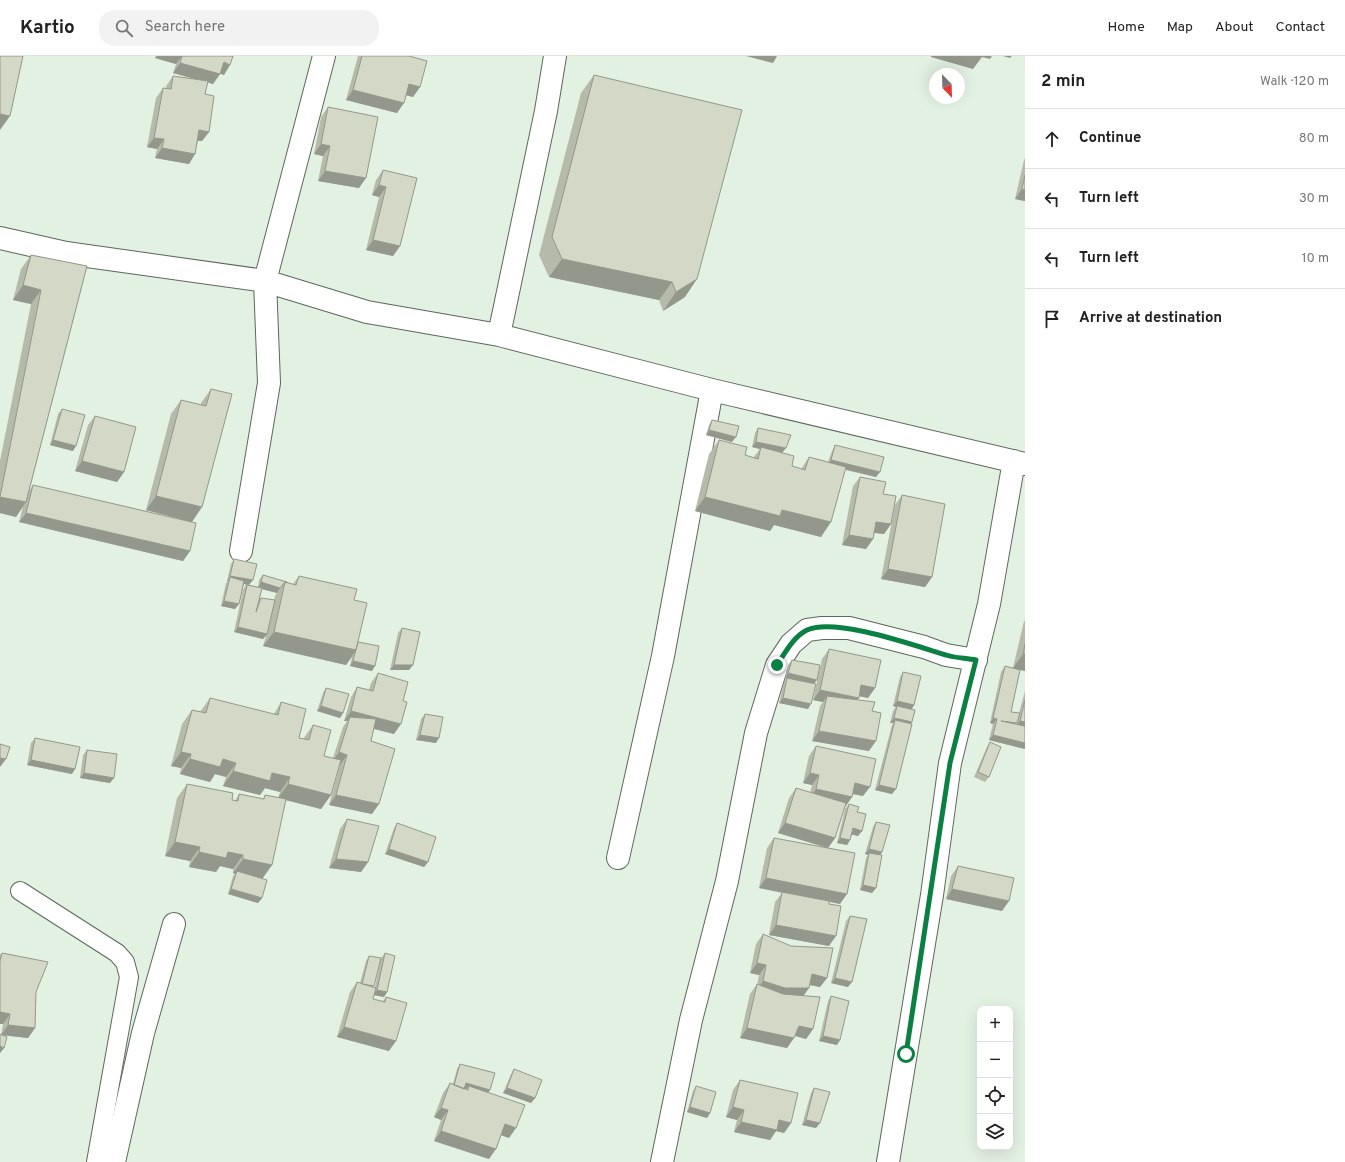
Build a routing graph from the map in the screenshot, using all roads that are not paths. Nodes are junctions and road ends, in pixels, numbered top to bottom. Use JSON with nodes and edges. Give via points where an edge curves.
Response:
{"nodes":[{"id":1,"x":324,"y":56,"type":"edge"},
{"id":2,"x":555,"y":56,"type":"edge"},
{"id":3,"x":0,"y":238,"type":"edge"},
{"id":4,"x":265,"y":281,"type":"junction"},
{"id":5,"x":499,"y":335,"type":"junction"},
{"id":6,"x":712,"y":390,"type":"junction"},
{"id":7,"x":1019,"y":462,"type":"edge"},
{"id":8,"x":241,"y":551,"type":"dead end"},
{"id":9,"x":976,"y":660,"type":"junction"},
{"id":10,"x":618,"y":858,"type":"dead end"},
{"id":11,"x":20,"y":891,"type":"dead end"},
{"id":12,"x":174,"y":924,"type":"dead end"},
{"id":13,"x":96,"y":1162,"type":"edge"},
{"id":14,"x":114,"y":1162,"type":"edge"},
{"id":15,"x":662,"y":1162,"type":"edge"},
{"id":16,"x":888,"y":1162,"type":"edge"}],
"edges":[{"from":1,"to":4,"type":"street"},
{"from":2,"to":5,"type":"street"},
{"from":3,"to":4,"type":"street","via":[[66,253]]},
{"from":4,"to":5,"type":"street","via":[[367,312]]},
{"from":4,"to":8,"type":"street","via":[[269,383]]},
{"from":5,"to":6,"type":"street"},
{"from":6,"to":7,"type":"street"},
{"from":6,"to":10,"type":"street","via":[[663,656]]},
{"from":7,"to":9,"type":"street"},
{"from":9,"to":15,"type":"street","via":[[946,655],[849,628],[807,630],[790,644],[777,665],[756,733],[727,881],[691,1020]]},
{"from":9,"to":16,"type":"street","via":[[950,763]]},
{"from":11,"to":13,"type":"lane","via":[[117,953],[125,962],[129,976]]},
{"from":12,"to":14,"type":"street","via":[[143,1033]]}]}
